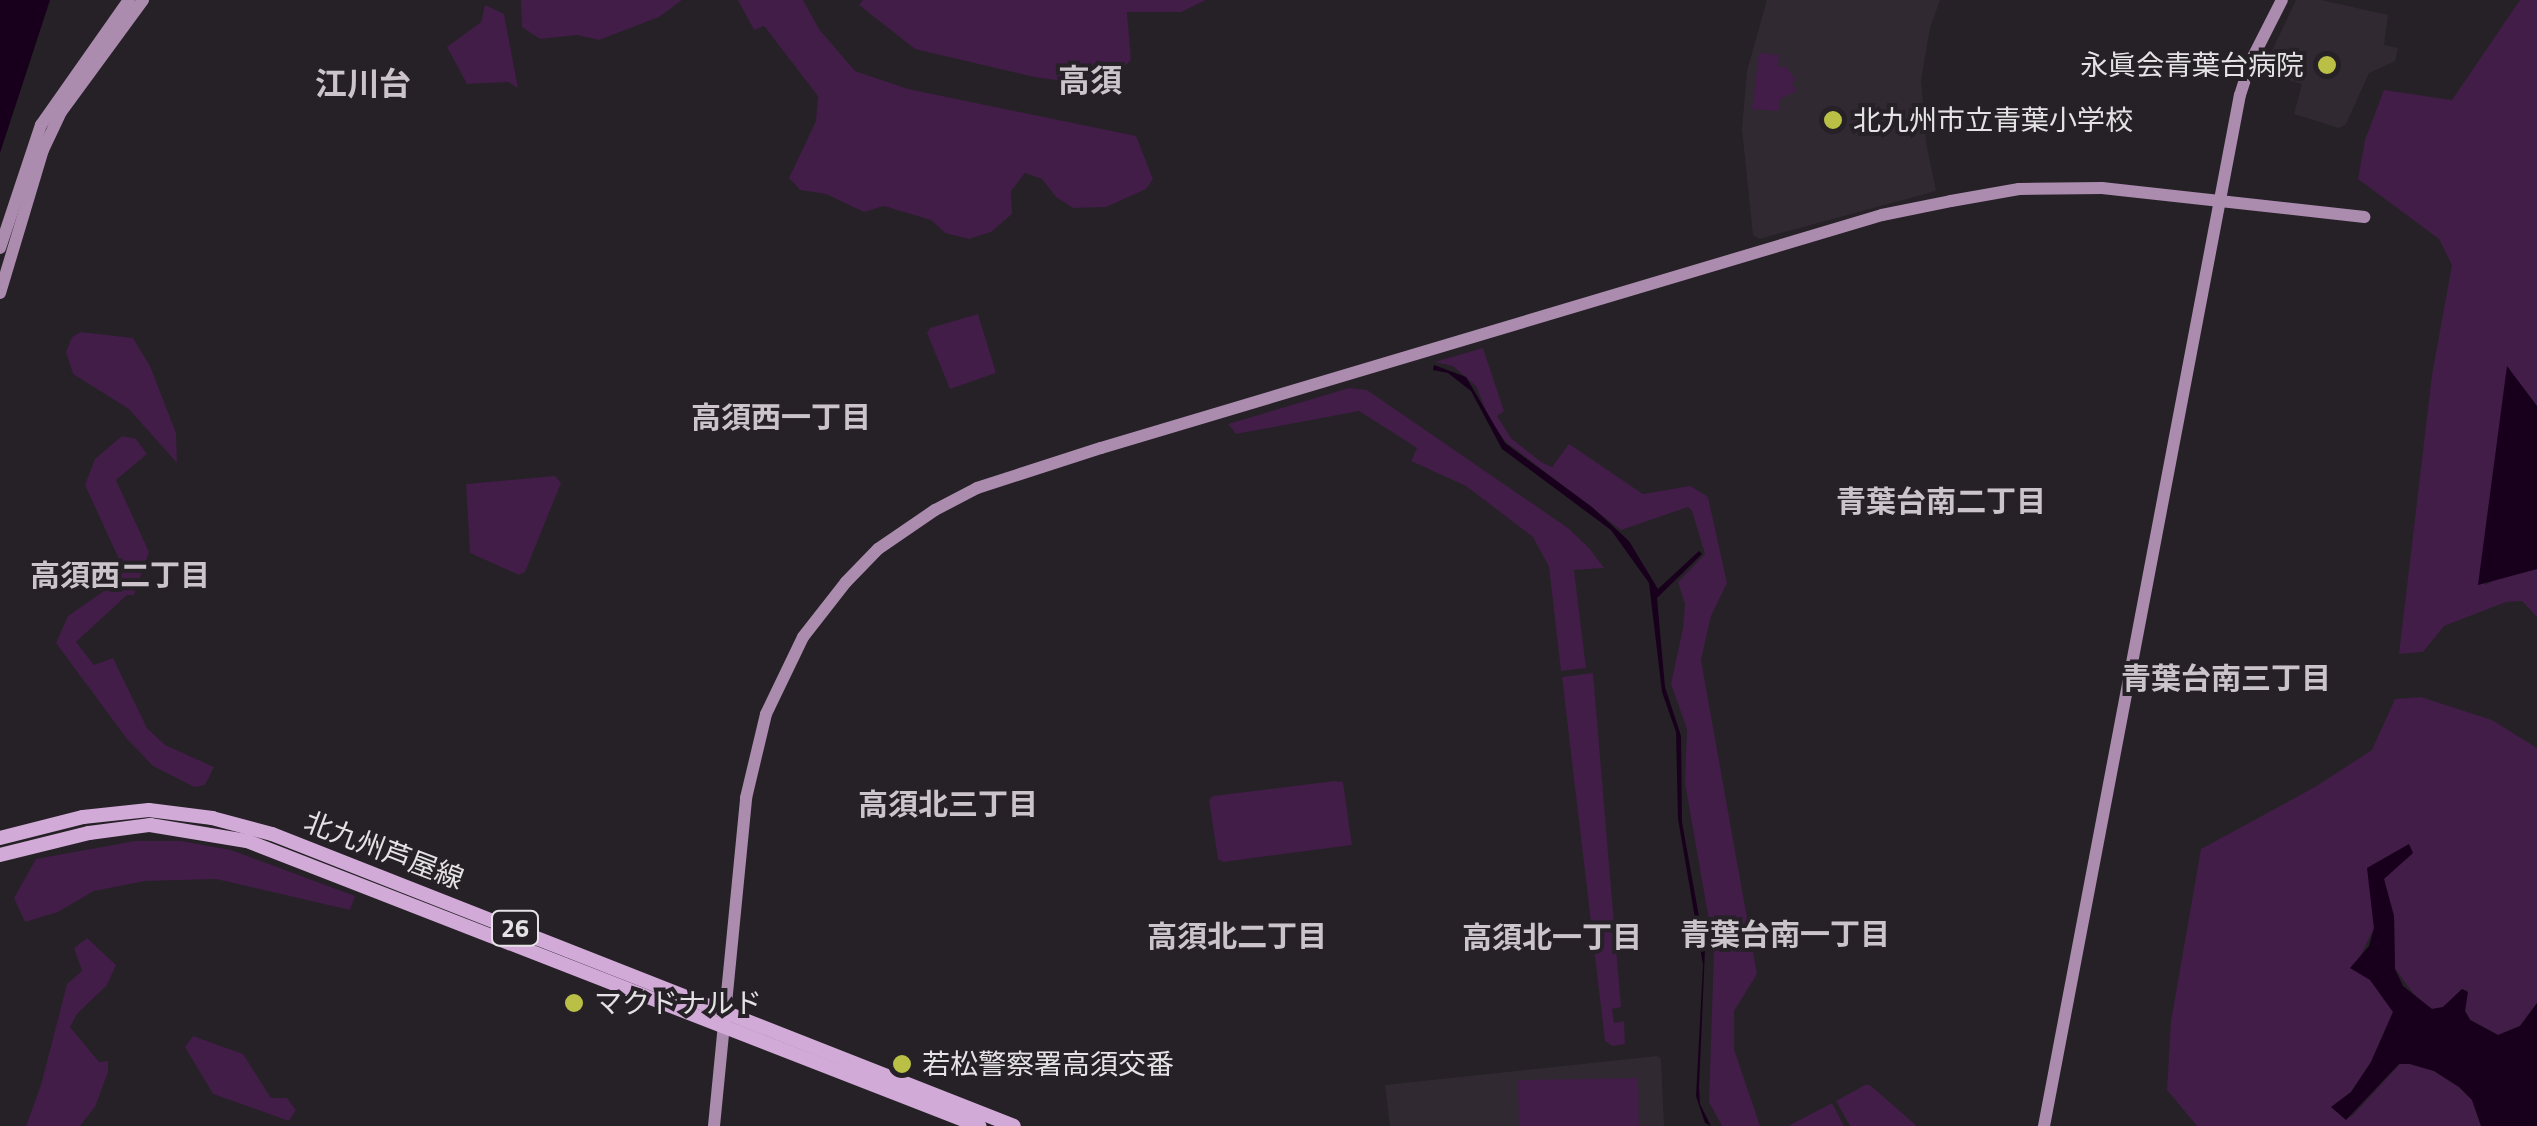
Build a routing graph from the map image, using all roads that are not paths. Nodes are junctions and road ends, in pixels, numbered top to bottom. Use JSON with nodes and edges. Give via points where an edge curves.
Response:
{"nodes":[{"id":1,"x":129,"y":0,"type":"edge"},
{"id":2,"x":144,"y":0,"type":"edge"},
{"id":3,"x":2282,"y":0,"type":"edge"},
{"id":4,"x":2219,"y":199,"type":"junction"},
{"id":5,"x":2364,"y":217,"type":"dead end"},
{"id":6,"x":0,"y":248,"type":"edge"},
{"id":7,"x":0,"y":293,"type":"edge"},
{"id":8,"x":0,"y":838,"type":"edge"},
{"id":9,"x":0,"y":855,"type":"edge"},
{"id":10,"x":728,"y":1012,"type":"junction"},
{"id":11,"x":726,"y":1031,"type":"junction"},
{"id":12,"x":714,"y":1126,"type":"edge"},
{"id":13,"x":979,"y":1126,"type":"edge"},
{"id":14,"x":1014,"y":1126,"type":"edge"},
{"id":15,"x":2044,"y":1126,"type":"edge"}],
"edges":[{"from":1,"to":6,"type":"street","via":[[40,125]]},
{"from":2,"to":7,"type":"street","via":[[61,112]]},
{"from":3,"to":4,"type":"street","via":[[2240,95]]},
{"from":4,"to":5,"type":"street"},
{"from":4,"to":10,"type":"street","via":[[2102,188],[2019,189],[1882,215],[1031,470],[935,510],[878,549],[846,582],[782,673],[746,798]]},
{"from":4,"to":15,"type":"street"},
{"from":8,"to":10,"type":"main road","name":"北九州芦屋線","number":"26","via":[[149,810],[212,818],[290,841]]},
{"from":9,"to":11,"type":"main road","name":"北九州芦屋線","number":"26","via":[[89,832],[150,825],[247,841]]},
{"from":10,"to":11,"type":"street"},
{"from":10,"to":14,"type":"main road","name":"北九州芦屋線","number":"26"},
{"from":11,"to":12,"type":"street"},
{"from":11,"to":13,"type":"main road","name":"北九州芦屋線","number":"26"}]}
